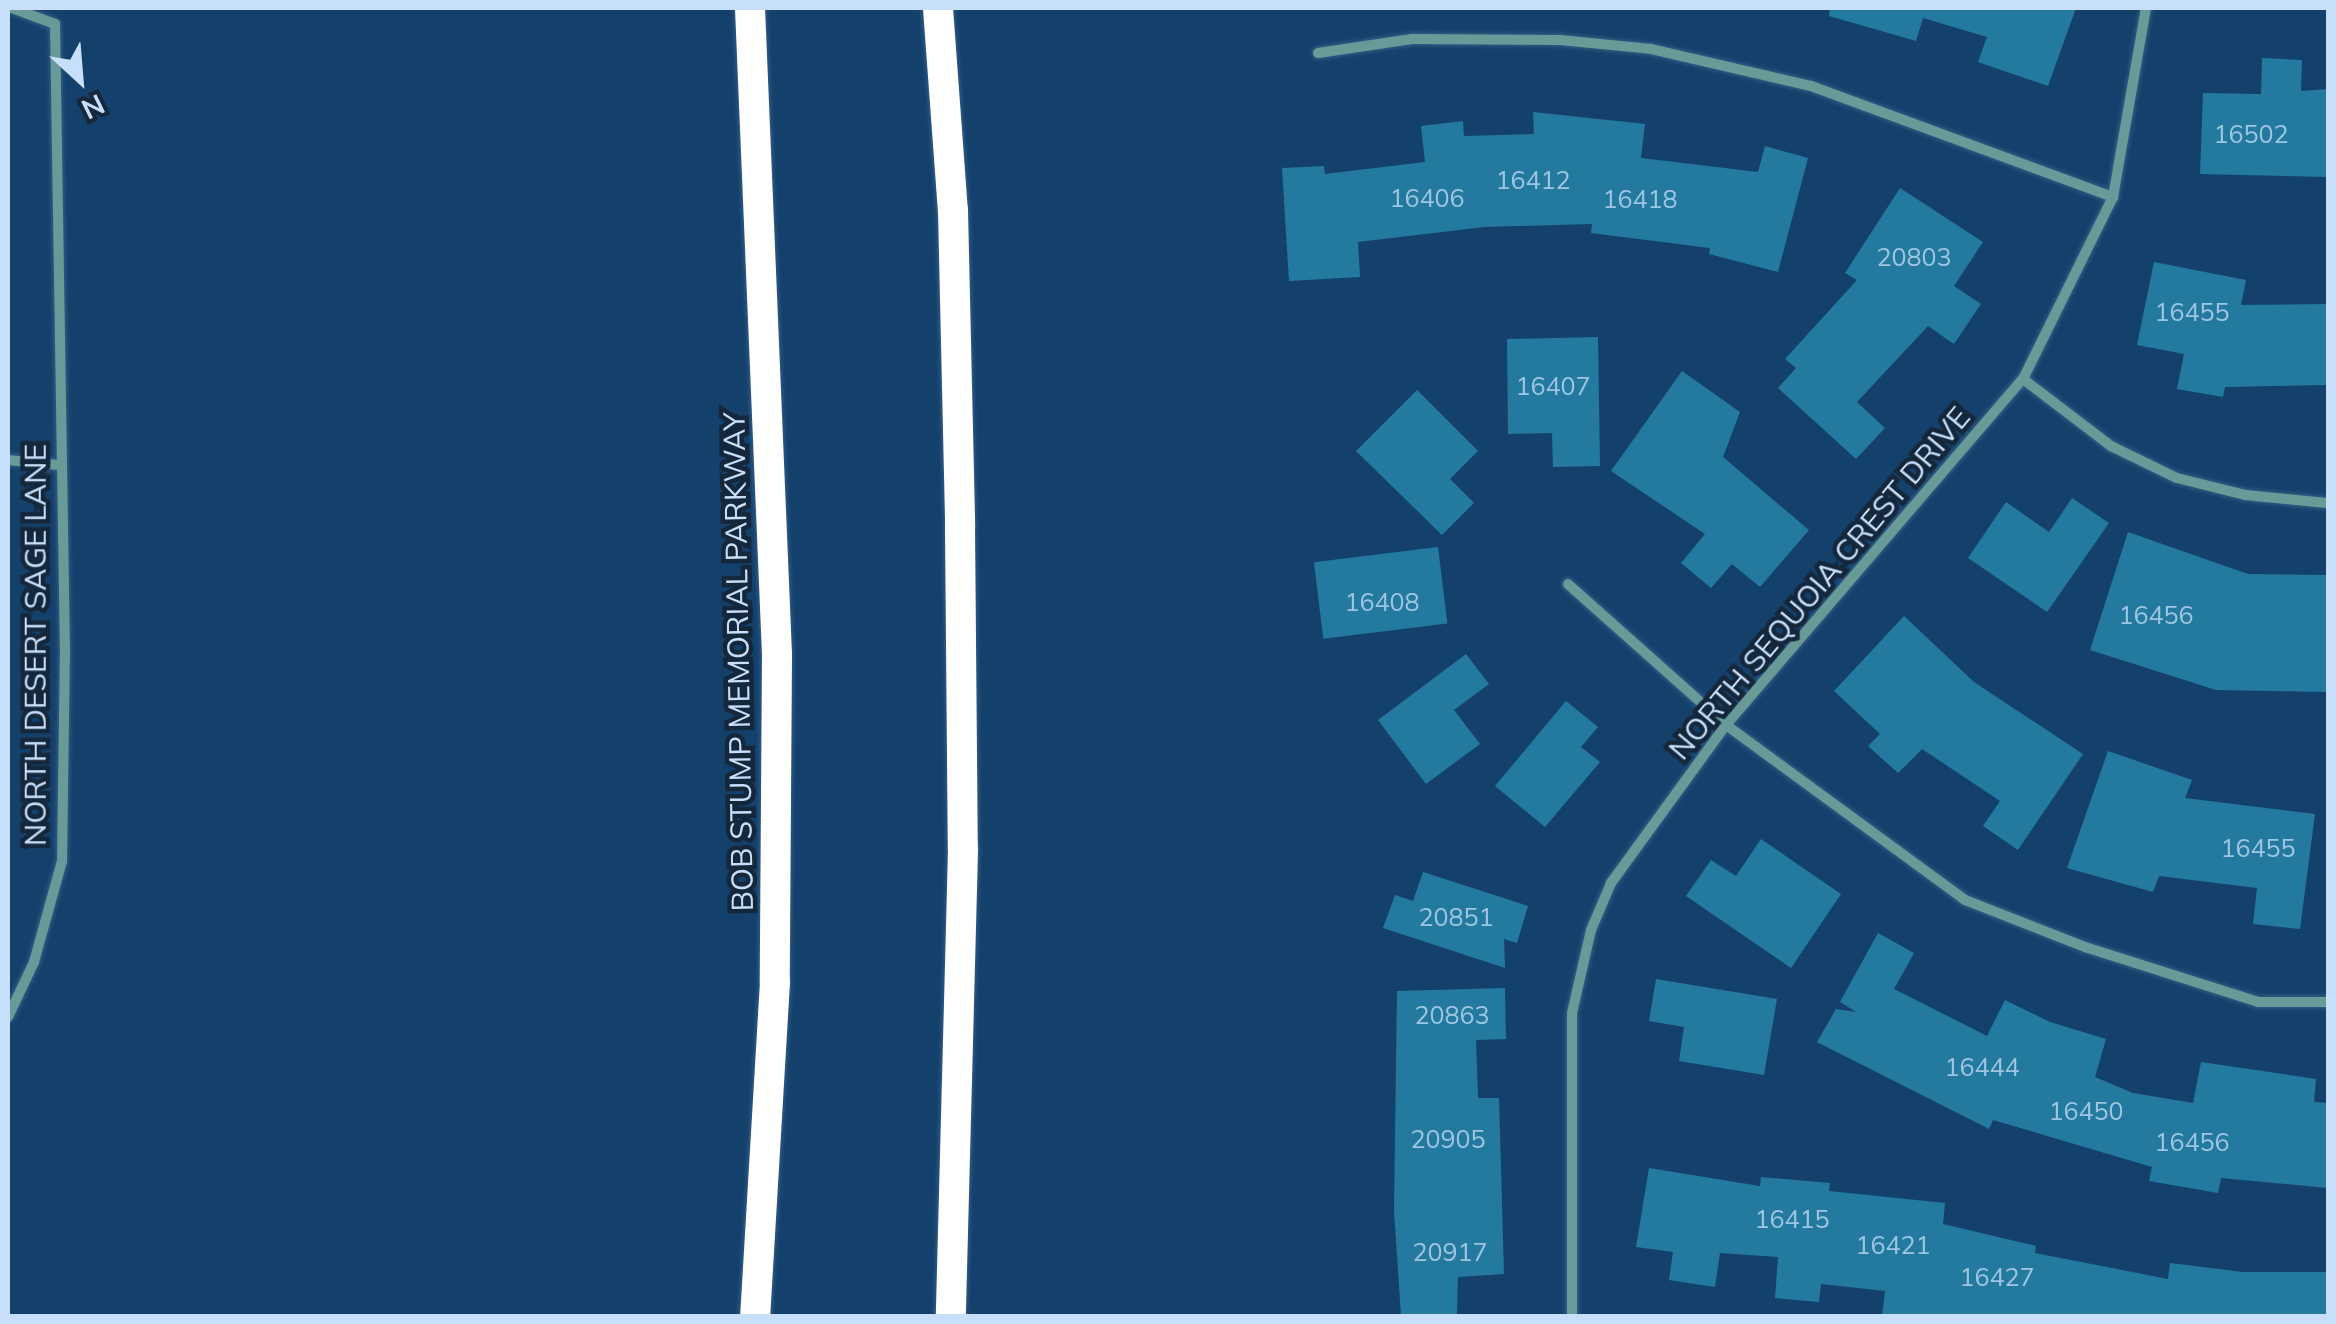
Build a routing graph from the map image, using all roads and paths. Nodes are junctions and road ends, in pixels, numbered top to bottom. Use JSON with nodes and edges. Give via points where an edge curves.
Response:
{"nodes":[{"id":1,"x":12,"y":8,"type":"edge"},
{"id":2,"x":750,"y":8,"type":"edge"},
{"id":3,"x":938,"y":8,"type":"edge"},
{"id":4,"x":2146,"y":8,"type":"edge"},
{"id":5,"x":1318,"y":52,"type":"dead end"},
{"id":6,"x":2113,"y":197,"type":"junction"},
{"id":7,"x":2023,"y":379,"type":"junction"},
{"id":8,"x":8,"y":460,"type":"edge"},
{"id":9,"x":59,"y":465,"type":"junction"},
{"id":10,"x":2328,"y":503,"type":"edge"},
{"id":11,"x":1568,"y":584,"type":"dead end"},
{"id":12,"x":1726,"y":725,"type":"junction"},
{"id":13,"x":2328,"y":1002,"type":"edge"},
{"id":14,"x":8,"y":1016,"type":"edge"},
{"id":15,"x":755,"y":1316,"type":"edge"},
{"id":16,"x":951,"y":1316,"type":"edge"},
{"id":17,"x":1572,"y":1316,"type":"edge"}],
"edges":[{"from":1,"to":9,"type":"street","name":"NORTH DESERT SAGE LANE","via":[[55,24]]},
{"from":2,"to":15,"type":"highway","name":"BOB STUMP MEMORIAL PARKWAY","via":[[777,655],[775,982]]},
{"from":3,"to":16,"type":"highway","via":[[953,210],[960,528],[963,850]]},
{"from":4,"to":6,"type":"street","name":"NORTH SEQUOIA CREST DRIVE"},
{"from":5,"to":6,"type":"street","via":[[1412,38],[1651,49],[1811,86]]},
{"from":6,"to":7,"type":"street","name":"NORTH SEQUOIA CREST DRIVE"},
{"from":7,"to":10,"type":"street","via":[[2111,446],[2178,478],[2245,495]]},
{"from":7,"to":12,"type":"street","name":"NORTH SEQUOIA CREST DRIVE"},
{"from":8,"to":9,"type":"street"},
{"from":9,"to":14,"type":"street","name":"NORTH DESERT SAGE LANE","via":[[62,861],[34,962]]},
{"from":11,"to":12,"type":"street"},
{"from":12,"to":13,"type":"street","via":[[1965,900],[2258,1002]]},
{"from":12,"to":17,"type":"street","name":"NORTH SEQUOIA CREST DRIVE","via":[[1611,883],[1591,930],[1572,1013]]}]}
